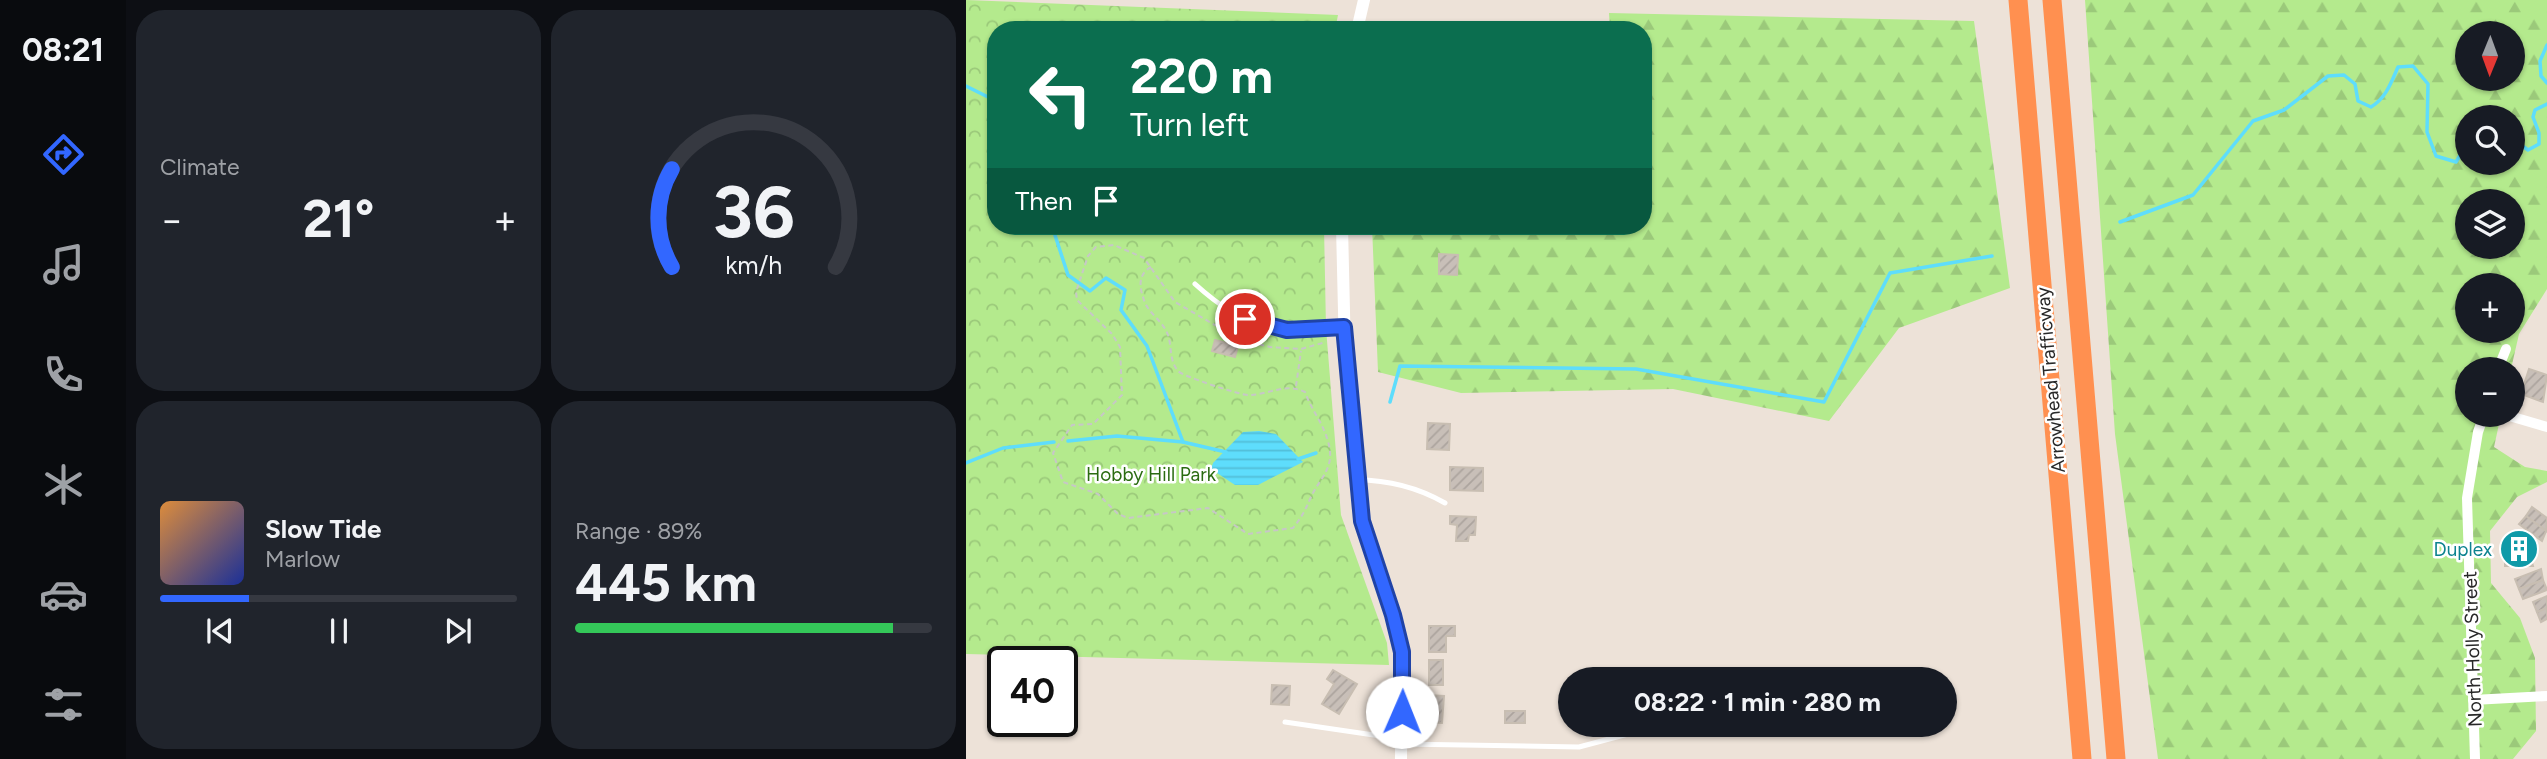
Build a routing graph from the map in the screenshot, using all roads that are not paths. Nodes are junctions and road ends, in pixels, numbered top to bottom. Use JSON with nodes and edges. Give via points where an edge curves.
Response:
{"nodes":[{"id":1,"x":1364,"y":0,"type":"edge"},
{"id":2,"x":2018,"y":0,"type":"edge"},
{"id":3,"x":2052,"y":0,"type":"edge"},
{"id":4,"x":1359,"y":21,"type":"edge"},
{"id":5,"x":1342,"y":235,"type":"edge"},
{"id":6,"x":1195,"y":284,"type":"dead end"},
{"id":7,"x":1344,"y":327,"type":"junction"},
{"id":8,"x":2506,"y":349,"type":"dead end"},
{"id":9,"x":2503,"y":357,"type":"edge"},
{"id":10,"x":2525,"y":420,"type":"edge"},
{"id":11,"x":2479,"y":427,"type":"edge"},
{"id":12,"x":2547,"y":427,"type":"edge"},
{"id":13,"x":1357,"y":480,"type":"junction"},
{"id":14,"x":1445,"y":503,"type":"dead end"},
{"id":15,"x":2547,"y":696,"type":"edge"},
{"id":16,"x":2473,"y":700,"type":"junction"},
{"id":17,"x":1285,"y":722,"type":"dead end"},
{"id":18,"x":1617,"y":737,"type":"edge"},
{"id":19,"x":1401,"y":741,"type":"junction"},
{"id":20,"x":1401,"y":759,"type":"edge"},
{"id":21,"x":2082,"y":759,"type":"edge"},
{"id":22,"x":2116,"y":759,"type":"edge"},
{"id":23,"x":2475,"y":759,"type":"edge"}],
"edges":[{"from":1,"to":4,"type":"street"},
{"from":2,"to":21,"type":"highway","name":"Arrowhead Trafficway"},
{"from":3,"to":22,"type":"highway","name":"Arrowhead Trafficway"},
{"from":5,"to":7,"type":"street"},
{"from":6,"to":7,"type":"lane","via":[[1223,309],[1266,327]]},
{"from":7,"to":13,"type":"street"},
{"from":8,"to":9,"type":"street"},
{"from":10,"to":12,"type":"street"},
{"from":11,"to":16,"type":"street","name":"North Holly Street","via":[[2467,499]]},
{"from":13,"to":14,"type":"lane","via":[[1408,486]]},
{"from":13,"to":19,"type":"street","via":[[1362,521],[1402,652]]},
{"from":15,"to":16,"type":"street"},
{"from":16,"to":23,"type":"street","name":"North Holly Street"},
{"from":17,"to":19,"type":"lane"},
{"from":18,"to":19,"type":"lane","via":[[1579,747]]},
{"from":19,"to":20,"type":"street"}]}
